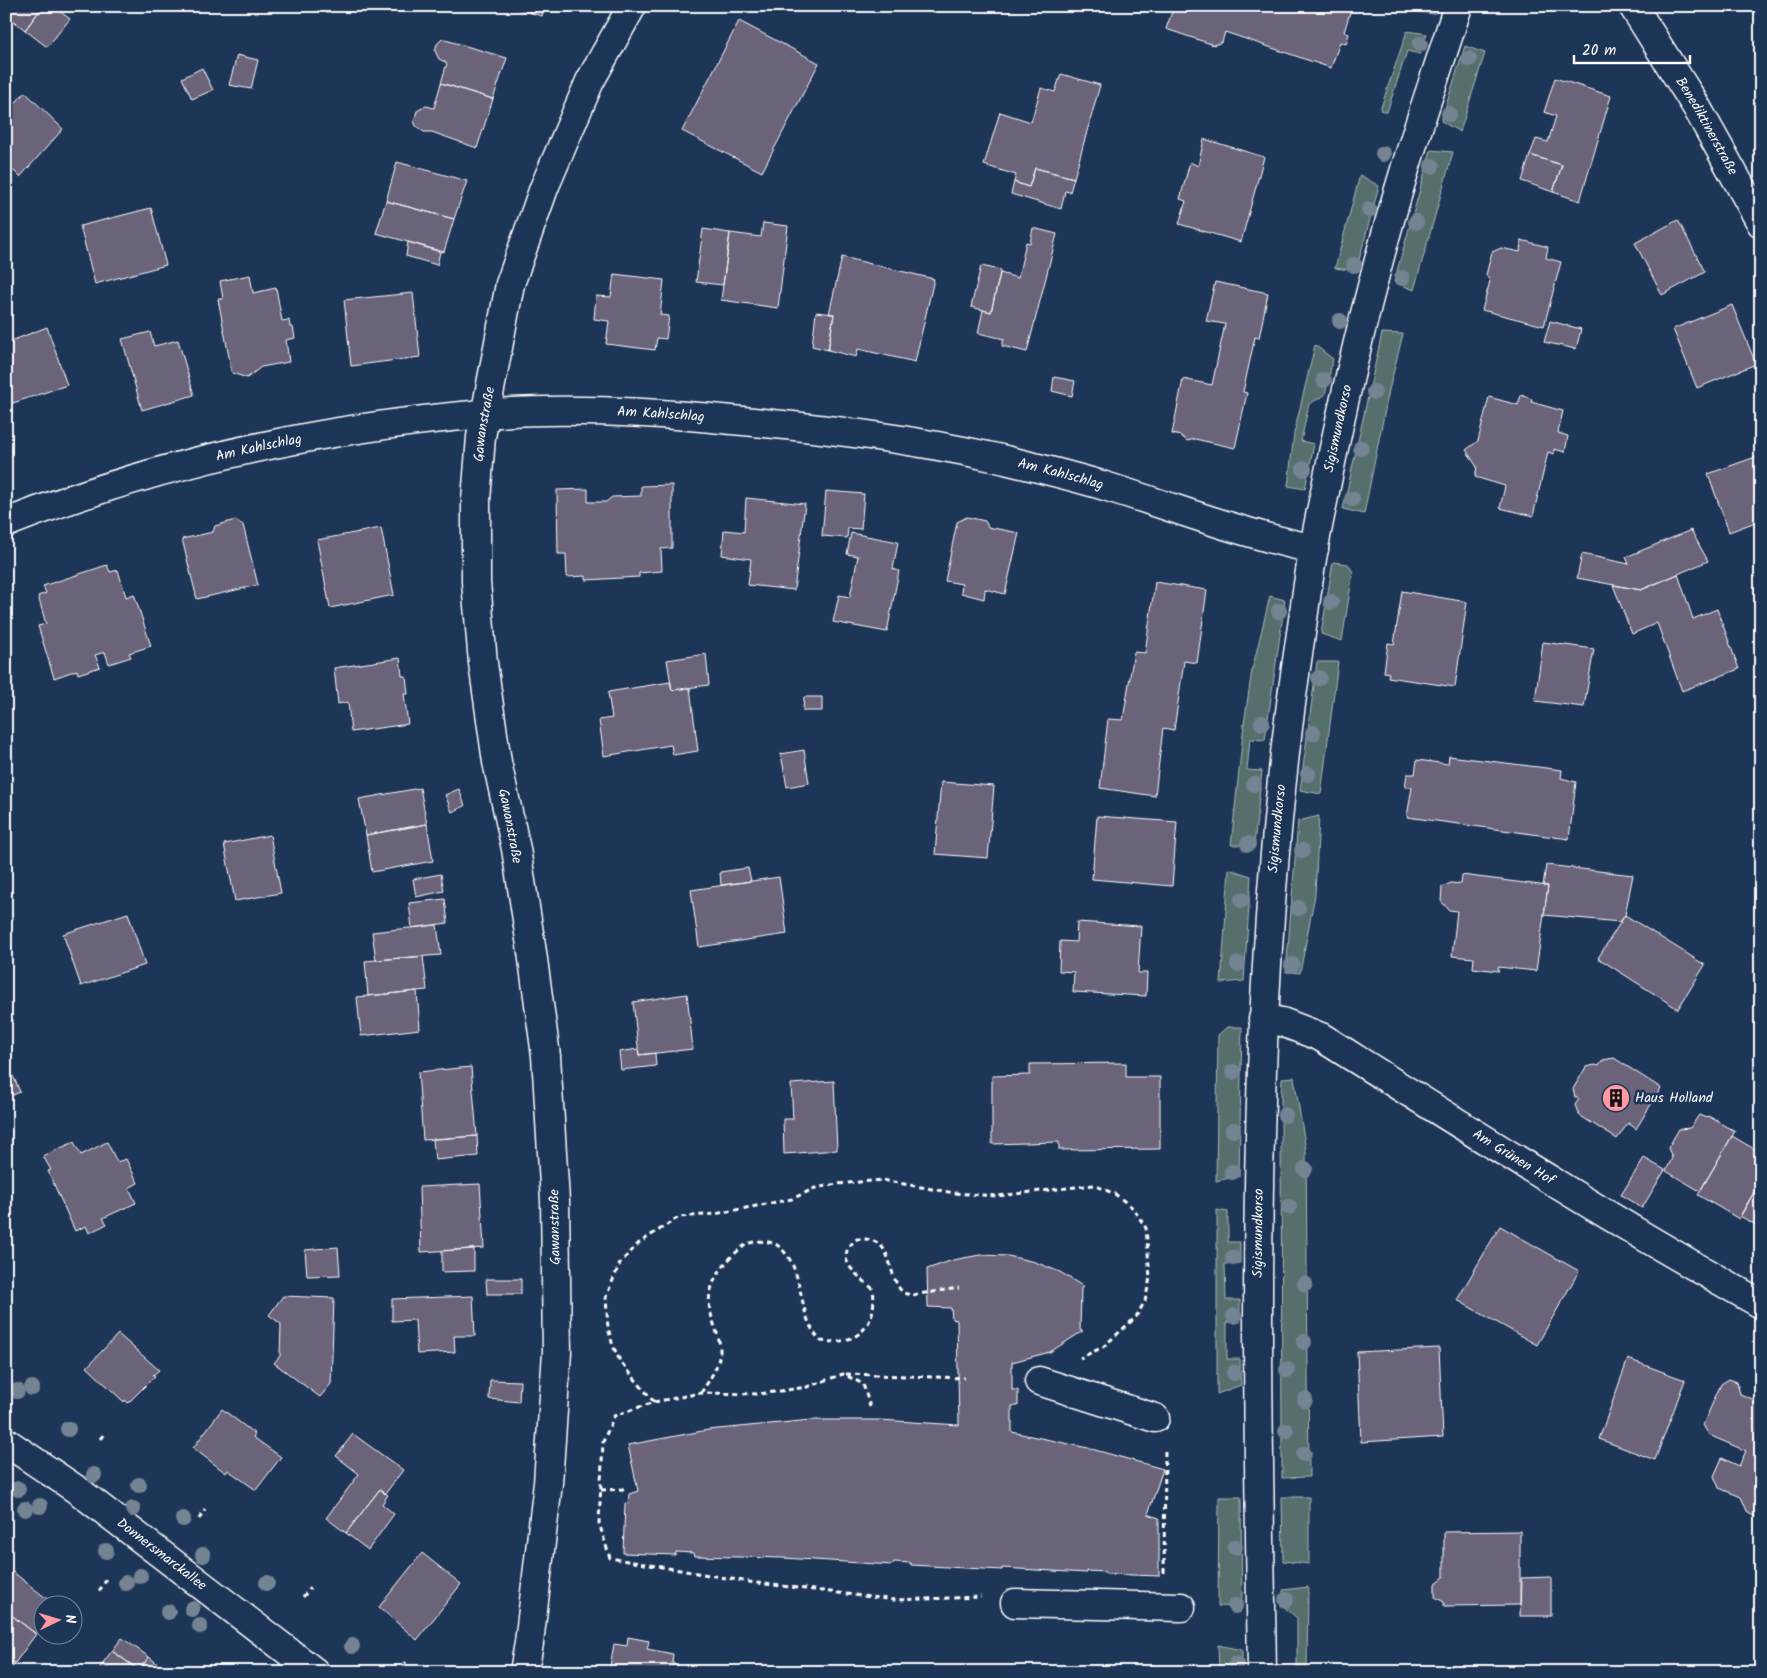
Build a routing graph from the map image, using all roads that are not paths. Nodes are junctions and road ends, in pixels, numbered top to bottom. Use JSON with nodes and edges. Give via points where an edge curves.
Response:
{"nodes":[{"id":1,"x":632,"y":6,"type":"edge"},
{"id":2,"x":1458,"y":6,"type":"edge"},
{"id":3,"x":1633,"y":6,"type":"edge"},
{"id":4,"x":1761,"y":223,"type":"edge"},
{"id":5,"x":484,"y":414,"type":"junction"},
{"id":6,"x":6,"y":523,"type":"edge"},
{"id":7,"x":1314,"y":549,"type":"junction"},
{"id":8,"x":1262,"y":1019,"type":"junction"},
{"id":9,"x":1761,"y":1304,"type":"edge"},
{"id":10,"x":1039,"y":1380,"type":"road end"},
{"id":11,"x":1155,"y":1418,"type":"road end"},
{"id":12,"x":6,"y":1442,"type":"edge"},
{"id":13,"x":1002,"y":1599,"type":"road end"},
{"id":14,"x":1181,"y":1606,"type":"dead end"},
{"id":15,"x":315,"y":1672,"type":"edge"},
{"id":16,"x":524,"y":1672,"type":"edge"},
{"id":17,"x":1262,"y":1672,"type":"edge"}],
"edges":[{"from":1,"to":5,"type":"street","name":"Gawanstraße","via":[[590,81],[544,188],[510,284]]},
{"from":2,"to":7,"type":"street","name":"Sigismundkorso","via":[[1413,142],[1380,257],[1353,360]]},
{"from":3,"to":4,"type":"street","name":"Benediktinerstraße","via":[[1696,106]]},
{"from":5,"to":6,"type":"street","name":"Am Kahlschlag","via":[[348,431],[227,454],[135,479]]},
{"from":5,"to":7,"type":"street","name":"Am Kahlschlag","via":[[610,412],[692,416],[912,440],[999,458],[1104,486],[1235,529]]},
{"from":5,"to":16,"type":"street","name":"Gawanstraße","via":[[476,500],[476,582],[483,663],[497,762],[516,850],[546,1056],[555,1201],[556,1370],[548,1483]]},
{"from":7,"to":8,"type":"street","name":"Sigismundkorso","via":[[1274,845]]},
{"from":8,"to":9,"type":"street","name":"Am Grünen Hof","via":[[1282,1022],[1321,1037],[1600,1210]]},
{"from":8,"to":17,"type":"street","name":"Sigismundkorso","via":[[1259,1134]]},
{"from":10,"to":11,"type":"street"},
{"from":12,"to":15,"type":"street","name":"Donnersmarckallee","via":[[80,1492]]},
{"from":13,"to":14,"type":"street"}]}
